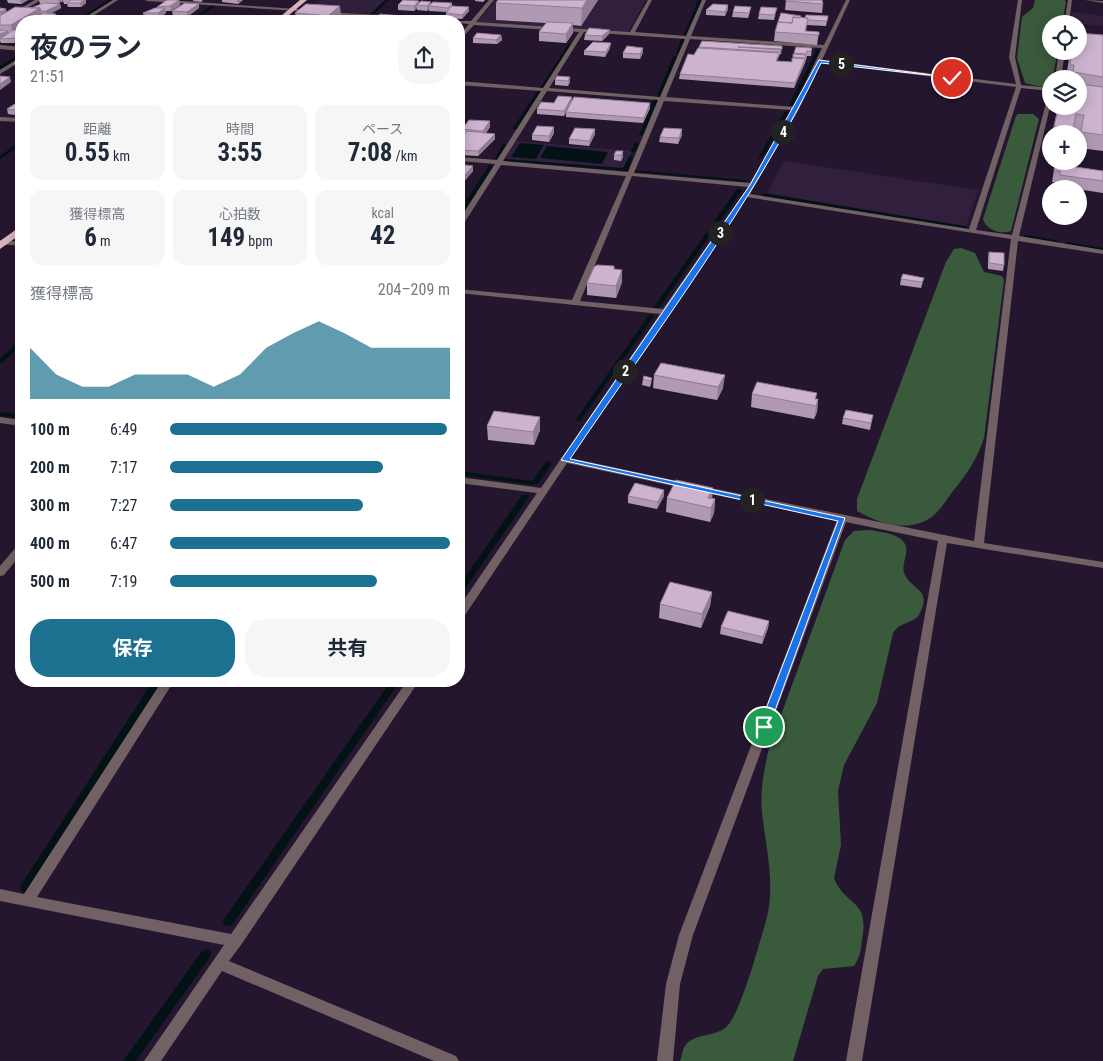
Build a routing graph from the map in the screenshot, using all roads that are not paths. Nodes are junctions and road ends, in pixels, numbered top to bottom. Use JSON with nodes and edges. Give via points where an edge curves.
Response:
{"nodes":[{"id":1,"x":39,"y":0,"type":"edge"},
{"id":2,"x":116,"y":0,"type":"edge"},
{"id":3,"x":147,"y":0,"type":"edge"},
{"id":4,"x":304,"y":0,"type":"edge"},
{"id":5,"x":492,"y":0,"type":"edge"},
{"id":6,"x":650,"y":0,"type":"edge"},
{"id":7,"x":704,"y":0,"type":"edge"},
{"id":8,"x":848,"y":0,"type":"edge"},
{"id":9,"x":1020,"y":0,"type":"edge"},
{"id":10,"x":1070,"y":0,"type":"edge"},
{"id":11,"x":1087,"y":0,"type":"edge"},
{"id":12,"x":1103,"y":2,"type":"edge"},
{"id":13,"x":292,"y":10,"type":"junction"},
{"id":14,"x":92,"y":15,"type":"edge"},
{"id":15,"x":286,"y":15,"type":"edge"},
{"id":16,"x":364,"y":15,"type":"edge"},
{"id":17,"x":1068,"y":15,"type":"edge"},
{"id":18,"x":0,"y":22,"type":"edge"},
{"id":19,"x":465,"y":22,"type":"edge"},
{"id":20,"x":472,"y":23,"type":"junction"},
{"id":21,"x":583,"y":30,"type":"junction"},
{"id":22,"x":465,"y":31,"type":"edge"},
{"id":23,"x":632,"y":34,"type":"junction"},
{"id":24,"x":688,"y":38,"type":"junction"},
{"id":25,"x":0,"y":47,"type":"edge"},
{"id":26,"x":826,"y":47,"type":"junction"},
{"id":27,"x":15,"y":48,"type":"edge"},
{"id":28,"x":819,"y":61,"type":"junction"},
{"id":29,"x":15,"y":63,"type":"edge"},
{"id":30,"x":0,"y":72,"type":"edge"},
{"id":31,"x":465,"y":83,"type":"edge"},
{"id":32,"x":1019,"y":86,"type":"junction"},
{"id":33,"x":545,"y":90,"type":"junction"},
{"id":34,"x":1042,"y":90,"type":"edge"},
{"id":35,"x":661,"y":99,"type":"junction"},
{"id":36,"x":796,"y":109,"type":"junction"},
{"id":37,"x":1045,"y":115,"type":"edge"},
{"id":38,"x":0,"y":119,"type":"edge"},
{"id":39,"x":15,"y":120,"type":"edge"},
{"id":40,"x":465,"y":159,"type":"edge"},
{"id":41,"x":498,"y":162,"type":"junction"},
{"id":42,"x":629,"y":174,"type":"junction"},
{"id":43,"x":752,"y":185,"type":"junction"},
{"id":44,"x":746,"y":195,"type":"junction"},
{"id":45,"x":465,"y":215,"type":"edge"},
{"id":46,"x":972,"y":231,"type":"junction"},
{"id":47,"x":15,"y":234,"type":"edge"},
{"id":48,"x":1015,"y":238,"type":"junction"},
{"id":49,"x":1,"y":244,"type":"edge"},
{"id":50,"x":15,"y":244,"type":"edge"},
{"id":51,"x":1103,"y":252,"type":"edge"},
{"id":52,"x":465,"y":292,"type":"edge"},
{"id":53,"x":574,"y":303,"type":"junction"},
{"id":54,"x":665,"y":312,"type":"junction"},
{"id":55,"x":0,"y":420,"type":"edge"},
{"id":56,"x":15,"y":421,"type":"edge"},
{"id":57,"x":565,"y":460,"type":"junction"},
{"id":58,"x":465,"y":481,"type":"edge"},
{"id":59,"x":544,"y":491,"type":"junction"},
{"id":60,"x":842,"y":520,"type":"junction"},
{"id":61,"x":943,"y":539,"type":"junction"},
{"id":62,"x":979,"y":545,"type":"junction"},
{"id":63,"x":15,"y":555,"type":"edge"},
{"id":64,"x":1103,"y":565,"type":"edge"},
{"id":65,"x":0,"y":573,"type":"edge"},
{"id":66,"x":465,"y":606,"type":"edge"},
{"id":67,"x":164,"y":687,"type":"edge"},
{"id":68,"x":410,"y":687,"type":"edge"},
{"id":69,"x":0,"y":895,"type":"edge"},
{"id":70,"x":28,"y":900,"type":"junction"},
{"id":71,"x":236,"y":941,"type":"junction"},
{"id":72,"x":220,"y":964,"type":"junction"},
{"id":73,"x":152,"y":1061,"type":"edge"},
{"id":74,"x":451,"y":1061,"type":"edge"},
{"id":75,"x":665,"y":1061,"type":"edge"},
{"id":76,"x":854,"y":1061,"type":"edge"}],
"edges":[{"from":1,"to":18,"type":"street"},
{"from":2,"to":14,"type":"street"},
{"from":3,"to":13,"type":"street"},
{"from":4,"to":13,"type":"highway"},
{"from":5,"to":20,"type":"street"},
{"from":6,"to":23,"type":"street"},
{"from":7,"to":24,"type":"street"},
{"from":8,"to":26,"type":"street"},
{"from":9,"to":32,"type":"street","via":[[1012,58]]},
{"from":10,"to":17,"type":"street"},
{"from":11,"to":12,"type":"street"},
{"from":13,"to":15,"type":"highway"},
{"from":13,"to":16,"type":"street"},
{"from":19,"to":20,"type":"street"},
{"from":20,"to":21,"type":"street"},
{"from":20,"to":22,"type":"street"},
{"from":21,"to":23,"type":"street"},
{"from":21,"to":33,"type":"street"},
{"from":23,"to":24,"type":"street"},
{"from":24,"to":26,"type":"street"},
{"from":24,"to":35,"type":"street"},
{"from":25,"to":27,"type":"street"},
{"from":26,"to":28,"type":"street"},
{"from":28,"to":32,"type":"street"},
{"from":28,"to":36,"type":"street"},
{"from":29,"to":30,"type":"street"},
{"from":31,"to":33,"type":"street"},
{"from":32,"to":34,"type":"street"},
{"from":32,"to":46,"type":"street"},
{"from":33,"to":35,"type":"street"},
{"from":33,"to":41,"type":"street"},
{"from":35,"to":36,"type":"street"},
{"from":35,"to":42,"type":"street"},
{"from":36,"to":43,"type":"street"},
{"from":37,"to":48,"type":"street"},
{"from":38,"to":39,"type":"street"},
{"from":40,"to":41,"type":"street"},
{"from":41,"to":42,"type":"street"},
{"from":41,"to":45,"type":"street"},
{"from":42,"to":43,"type":"street"},
{"from":42,"to":53,"type":"street"},
{"from":43,"to":44,"type":"street"},
{"from":44,"to":46,"type":"street"},
{"from":44,"to":54,"type":"street"},
{"from":46,"to":48,"type":"street"},
{"from":47,"to":49,"type":"highway"},
{"from":48,"to":51,"type":"street"},
{"from":48,"to":62,"type":"street"},
{"from":49,"to":50,"type":"street"},
{"from":52,"to":53,"type":"street"},
{"from":53,"to":54,"type":"street"},
{"from":54,"to":57,"type":"street"},
{"from":55,"to":56,"type":"street"},
{"from":57,"to":59,"type":"street"},
{"from":57,"to":60,"type":"street"},
{"from":58,"to":59,"type":"street"},
{"from":59,"to":66,"type":"street"},
{"from":60,"to":61,"type":"street"},
{"from":60,"to":75,"type":"street","via":[[686,935],[672,984]]},
{"from":61,"to":62,"type":"street"},
{"from":61,"to":76,"type":"street"},
{"from":62,"to":64,"type":"street"},
{"from":63,"to":65,"type":"street"},
{"from":67,"to":70,"type":"street"},
{"from":68,"to":71,"type":"street"},
{"from":69,"to":70,"type":"street"},
{"from":70,"to":71,"type":"street"},
{"from":71,"to":72,"type":"street"},
{"from":72,"to":73,"type":"street"},
{"from":72,"to":74,"type":"street"}]}
